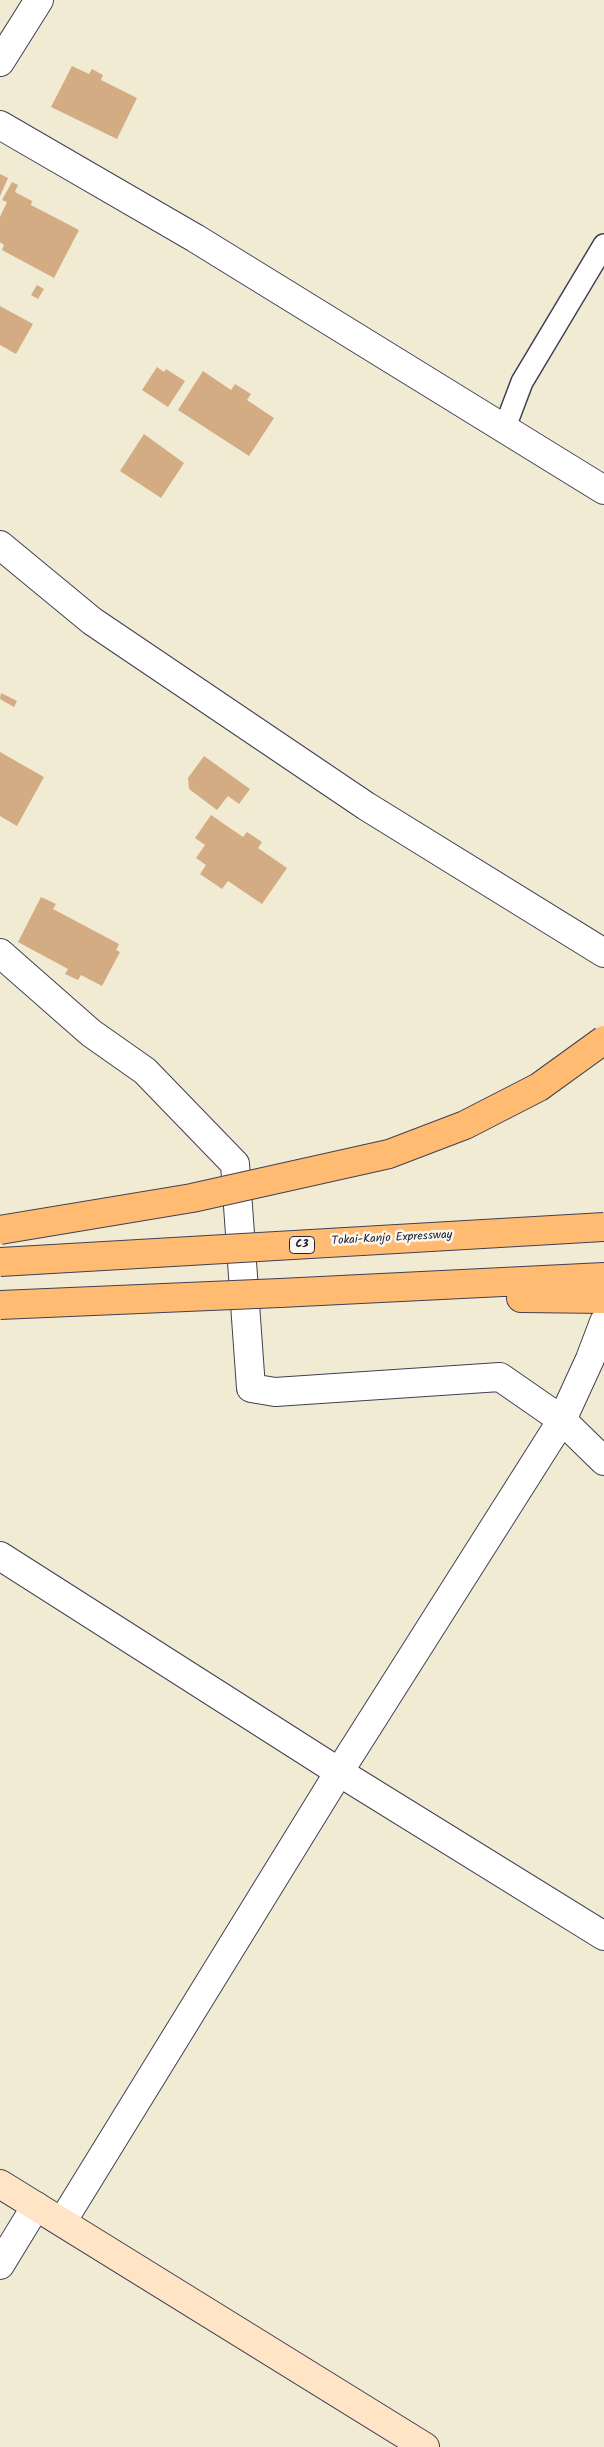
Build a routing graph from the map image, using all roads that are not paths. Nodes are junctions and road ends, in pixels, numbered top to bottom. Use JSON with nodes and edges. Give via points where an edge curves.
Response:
{"nodes":[{"id":1,"x":39,"y":0,"type":"edge"},
{"id":2,"x":0,"y":62,"type":"edge"},
{"id":3,"x":0,"y":125,"type":"edge"},
{"id":4,"x":604,"y":245,"type":"edge"},
{"id":5,"x":505,"y":427,"type":"junction"},
{"id":6,"x":604,"y":490,"type":"edge"},
{"id":7,"x":0,"y":545,"type":"edge"},
{"id":8,"x":0,"y":953,"type":"edge"},
{"id":9,"x":604,"y":953,"type":"edge"},
{"id":10,"x":604,"y":1040,"type":"edge"},
{"id":11,"x":604,"y":1227,"type":"edge"},
{"id":12,"x":0,"y":1230,"type":"edge"},
{"id":13,"x":0,"y":1262,"type":"edge"},
{"id":14,"x":604,"y":1277,"type":"edge"},
{"id":15,"x":280,"y":1294,"type":"junction"},
{"id":16,"x":604,"y":1299,"type":"edge"},
{"id":17,"x":0,"y":1305,"type":"edge"},
{"id":18,"x":604,"y":1322,"type":"edge"},
{"id":19,"x":562,"y":1420,"type":"junction"},
{"id":20,"x":604,"y":1461,"type":"edge"},
{"id":21,"x":0,"y":1556,"type":"edge"},
{"id":22,"x":340,"y":1772,"type":"junction"},
{"id":23,"x":604,"y":1936,"type":"edge"},
{"id":24,"x":0,"y":2184,"type":"edge"},
{"id":25,"x":36,"y":2206,"type":"junction"},
{"id":26,"x":62,"y":2222,"type":"junction"},
{"id":27,"x":0,"y":2265,"type":"edge"},
{"id":28,"x":425,"y":2447,"type":"edge"}],
"edges":[{"from":1,"to":2,"type":"street"},
{"from":3,"to":5,"type":"street","via":[[195,238]]},
{"from":4,"to":5,"type":"lane","via":[[522,382]]},
{"from":5,"to":6,"type":"street"},
{"from":7,"to":9,"type":"street","via":[[92,621],[358,801]]},
{"from":8,"to":19,"type":"street","via":[[91,1033],[145,1071],[235,1164],[251,1388],[275,1392],[500,1377]]},
{"from":10,"to":12,"type":"highway","bridge":true,"via":[[538,1087],[465,1125],[389,1154],[192,1198]]},
{"from":11,"to":13,"type":"highway","name":"Tokai-Kanjo Expressway","number":"C3","bridge":true},
{"from":14,"to":15,"type":"highway"},
{"from":15,"to":16,"type":"highway"},
{"from":15,"to":17,"type":"highway","bridge":true},
{"from":18,"to":19,"type":"street"},
{"from":19,"to":20,"type":"street"},
{"from":19,"to":22,"type":"street"},
{"from":21,"to":22,"type":"street"},
{"from":22,"to":23,"type":"street"},
{"from":22,"to":26,"type":"street"},
{"from":24,"to":25,"type":"street"},
{"from":25,"to":26,"type":"street"},
{"from":25,"to":27,"type":"street"},
{"from":26,"to":28,"type":"street"}]}
